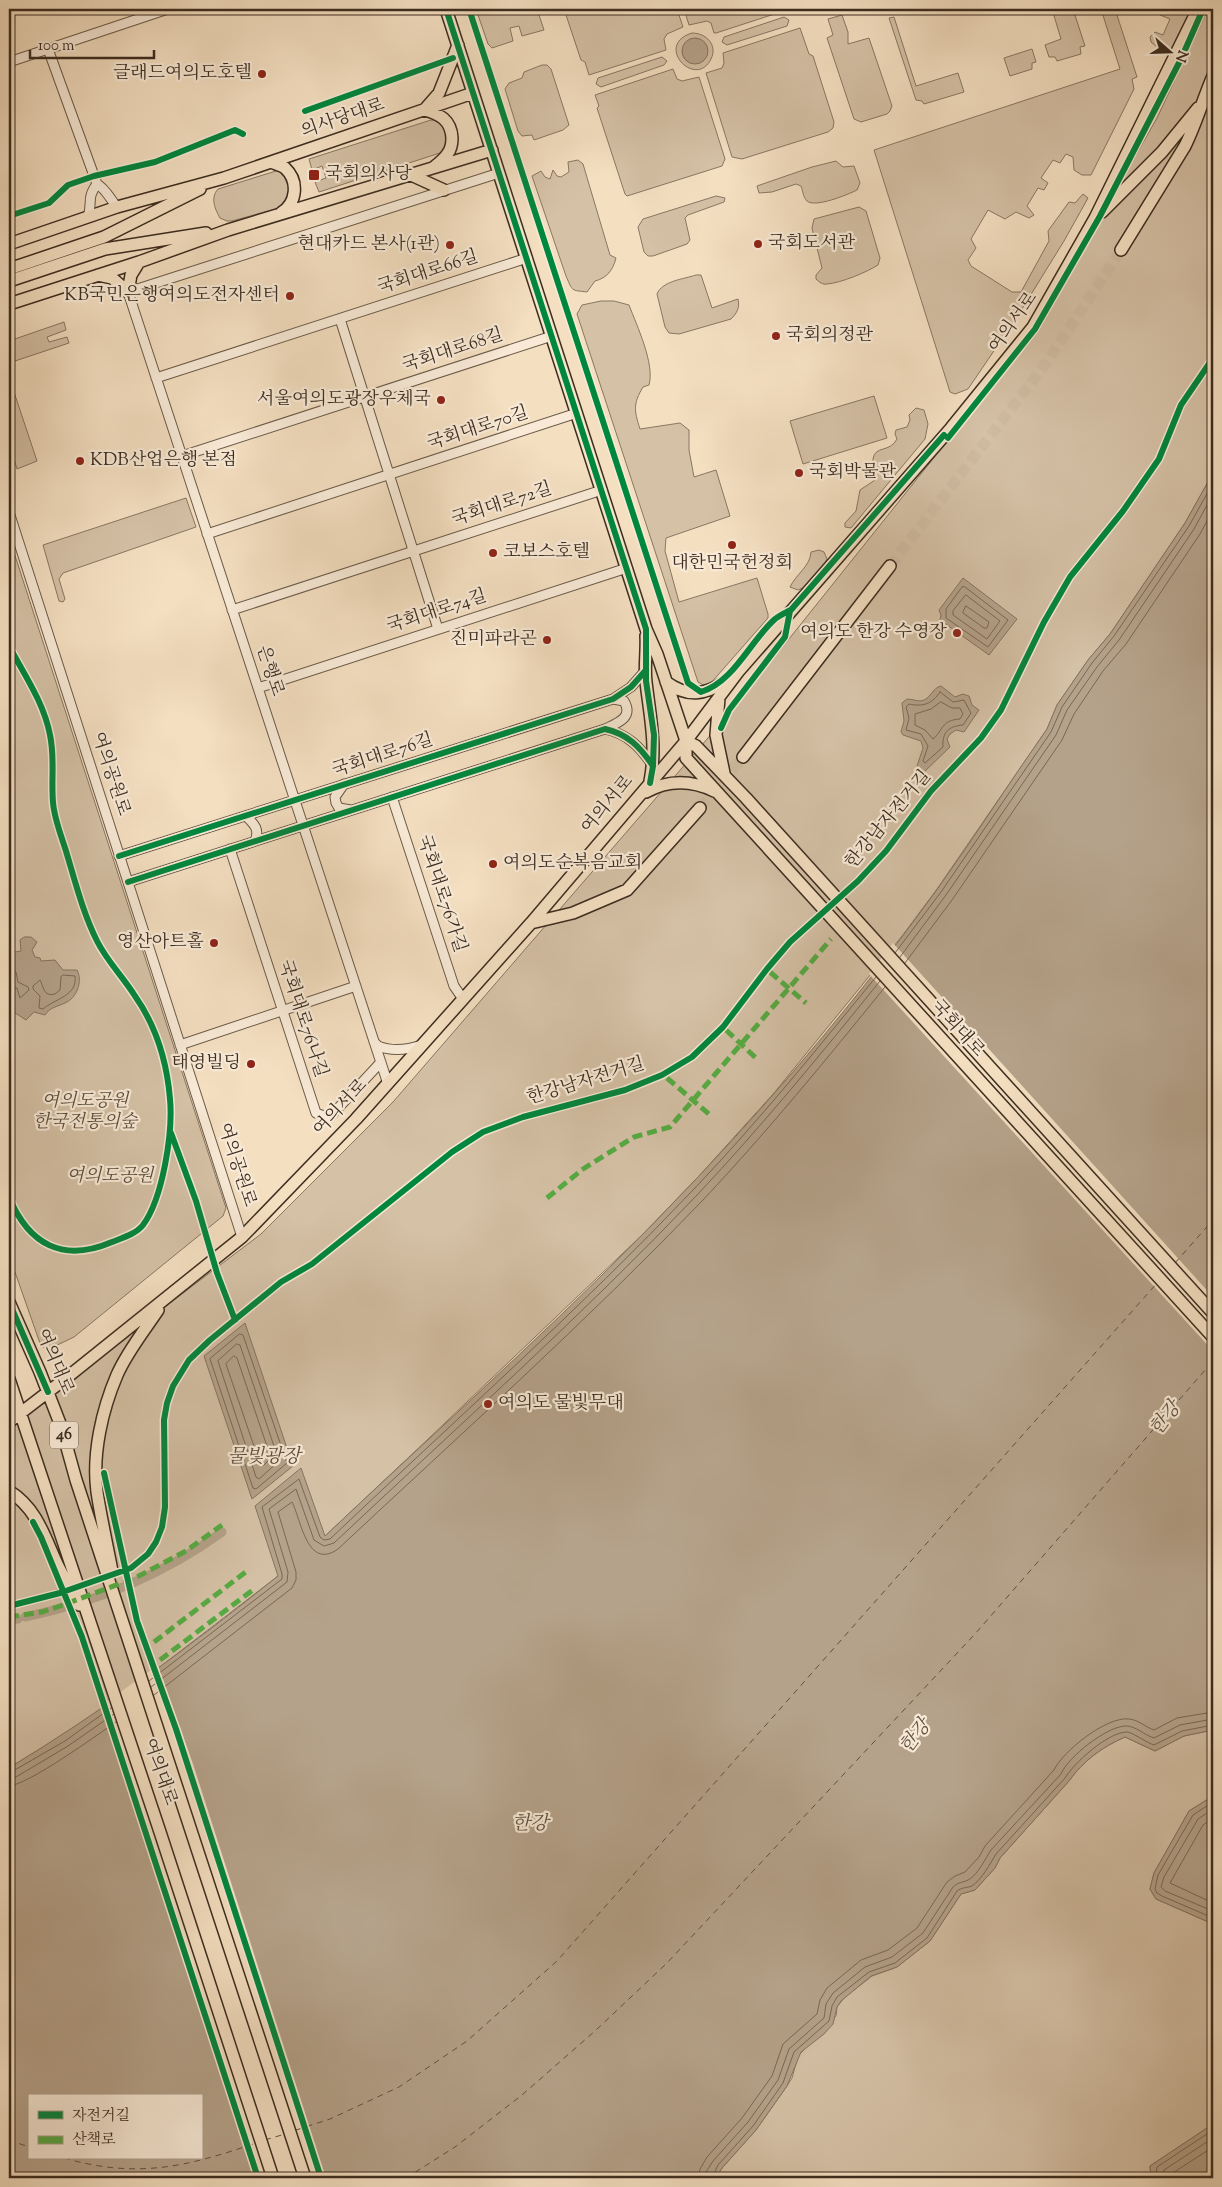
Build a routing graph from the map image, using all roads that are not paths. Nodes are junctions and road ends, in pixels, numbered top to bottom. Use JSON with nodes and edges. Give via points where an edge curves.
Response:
{"nodes":[{"id":1,"x":168,"y":9,"type":"edge"},
{"id":2,"x":446,"y":9,"type":"edge"},
{"id":3,"x":1198,"y":9,"type":"edge"},
{"id":4,"x":458,"y":45,"type":"junction"},
{"id":5,"x":48,"y":49,"type":"junction"},
{"id":6,"x":9,"y":62,"type":"edge"},
{"id":7,"x":1213,"y":76,"type":"edge"},
{"id":8,"x":473,"y":93,"type":"junction"},
{"id":9,"x":1200,"y":105,"type":"junction"},
{"id":10,"x":424,"y":110,"type":"junction"},
{"id":11,"x":492,"y":150,"type":"junction"},
{"id":12,"x":271,"y":162,"type":"junction"},
{"id":13,"x":433,"y":168,"type":"junction"},
{"id":14,"x":499,"y":173,"type":"junction"},
{"id":15,"x":411,"y":175,"type":"junction"},
{"id":16,"x":224,"y":178,"type":"junction"},
{"id":17,"x":96,"y":182,"type":"junction"},
{"id":18,"x":444,"y":190,"type":"junction"},
{"id":19,"x":117,"y":207,"type":"junction"},
{"id":20,"x":278,"y":215,"type":"junction"},
{"id":21,"x":88,"y":217,"type":"junction"},
{"id":22,"x":1095,"y":218,"type":"junction"},
{"id":23,"x":228,"y":230,"type":"junction"},
{"id":24,"x":9,"y":244,"type":"edge"},
{"id":25,"x":1121,"y":250,"type":"tunnel mouth"},
{"id":26,"x":527,"y":258,"type":"junction"},
{"id":27,"x":139,"y":262,"type":"junction"},
{"id":28,"x":9,"y":270,"type":"edge"},
{"id":29,"x":98,"y":275,"type":"junction"},
{"id":30,"x":9,"y":281,"type":"edge"},
{"id":31,"x":128,"y":292,"type":"junction"},
{"id":32,"x":9,"y":304,"type":"edge"},
{"id":33,"x":340,"y":319,"type":"junction"},
{"id":34,"x":552,"y":336,"type":"junction"},
{"id":35,"x":156,"y":378,"type":"junction"},
{"id":36,"x":364,"y":396,"type":"junction"},
{"id":37,"x":577,"y":414,"type":"junction"},
{"id":38,"x":182,"y":456,"type":"junction"},
{"id":39,"x":389,"y":474,"type":"junction"},
{"id":40,"x":602,"y":490,"type":"junction"},
{"id":41,"x":9,"y":512,"type":"edge"},
{"id":42,"x":207,"y":534,"type":"junction"},
{"id":43,"x":413,"y":551,"type":"junction"},
{"id":44,"x":890,"y":566,"type":"tunnel mouth"},
{"id":45,"x":627,"y":568,"type":"junction"},
{"id":46,"x":232,"y":610,"type":"junction"},
{"id":47,"x":438,"y":629,"type":"junction"},
{"id":48,"x":646,"y":629,"type":"junction"},
{"id":49,"x":646,"y":670,"type":"junction"},
{"id":50,"x":738,"y":672,"type":"junction"},
{"id":51,"x":666,"y":682,"type":"junction"},
{"id":52,"x":258,"y":688,"type":"junction"},
{"id":53,"x":719,"y":695,"type":"junction"},
{"id":54,"x":613,"y":698,"type":"junction"},
{"id":55,"x":605,"y":729,"type":"junction"},
{"id":56,"x":686,"y":741,"type":"junction"},
{"id":57,"x":743,"y":757,"type":"tunnel mouth"},
{"id":58,"x":653,"y":766,"type":"junction"},
{"id":59,"x":724,"y":775,"type":"junction"},
{"id":60,"x":650,"y":783,"type":"junction"},
{"id":61,"x":344,"y":784,"type":"junction"},
{"id":62,"x":718,"y":792,"type":"junction"},
{"id":63,"x":640,"y":795,"type":"junction"},
{"id":64,"x":392,"y":797,"type":"junction"},
{"id":65,"x":295,"y":800,"type":"junction"},
{"id":66,"x":700,"y":808,"type":"tunnel mouth"},
{"id":67,"x":355,"y":809,"type":"junction"},
{"id":68,"x":246,"y":816,"type":"junction"},
{"id":69,"x":303,"y":826,"type":"junction"},
{"id":70,"x":255,"y":841,"type":"junction"},
{"id":71,"x":230,"y":849,"type":"junction"},
{"id":72,"x":119,"y":856,"type":"junction"},
{"id":73,"x":128,"y":882,"type":"junction"},
{"id":74,"x":531,"y":923,"type":"junction"},
{"id":75,"x":356,"y":986,"type":"junction"},
{"id":76,"x":463,"y":999,"type":"junction"},
{"id":77,"x":282,"y":1010,"type":"junction"},
{"id":78,"x":374,"y":1042,"type":"junction"},
{"id":79,"x":180,"y":1045,"type":"junction"},
{"id":80,"x":422,"y":1045,"type":"junction"},
{"id":81,"x":381,"y":1062,"type":"junction"},
{"id":82,"x":388,"y":1084,"type":"junction"},
{"id":83,"x":242,"y":1237,"type":"junction"},
{"id":84,"x":164,"y":1301,"type":"junction"},
{"id":85,"x":9,"y":1302,"type":"edge"},
{"id":86,"x":1213,"y":1314,"type":"edge"},
{"id":87,"x":1213,"y":1337,"type":"edge"},
{"id":88,"x":9,"y":1378,"type":"edge"},
{"id":89,"x":48,"y":1392,"type":"junction"},
{"id":90,"x":21,"y":1412,"type":"junction"},
{"id":91,"x":9,"y":1422,"type":"edge"},
{"id":92,"x":9,"y":1491,"type":"edge"},
{"id":93,"x":119,"y":1612,"type":"junction"},
{"id":94,"x":95,"y":1636,"type":"junction"},
{"id":95,"x":273,"y":2178,"type":"edge"},
{"id":96,"x":305,"y":2178,"type":"edge"}],
"edges":[{"from":1,"to":5,"type":"street"},
{"from":2,"to":4,"type":"main road","name":"국회대로"},
{"from":3,"to":22,"type":"main road","name":"여의서로"},
{"from":4,"to":8,"type":"main road","name":"국회대로"},
{"from":4,"to":10,"type":"main road","via":[[439,93]]},
{"from":5,"to":6,"type":"street"},
{"from":5,"to":17,"type":"street"},
{"from":7,"to":9,"type":"main road"},
{"from":8,"to":10,"type":"main road","name":"의사당대로"},
{"from":8,"to":11,"type":"main road","name":"국회대로"},
{"from":9,"to":22,"type":"main road","via":[[1162,152]]},
{"from":9,"to":25,"type":"main road","via":[[1185,146]]},
{"from":10,"to":12,"type":"main road","name":"의사당대로"},
{"from":10,"to":13,"type":"main road","via":[[442,116],[451,130],[452,142],[448,152]]},
{"from":11,"to":13,"type":"main road"},
{"from":11,"to":14,"type":"main road","name":"국회대로"},
{"from":12,"to":16,"type":"main road","name":"의사당대로"},
{"from":12,"to":20,"type":"main road","via":[[284,167],[289,173],[295,192],[287,209]]},
{"from":13,"to":15,"type":"main road"},
{"from":14,"to":18,"type":"street"},
{"from":14,"to":26,"type":"main road","name":"국회대로"},
{"from":15,"to":18,"type":"main road"},
{"from":15,"to":20,"type":"main road"},
{"from":16,"to":19,"type":"main road","name":"의사당대로"},
{"from":16,"to":28,"type":"main road","name":"의사당대로","via":[[104,237]]},
{"from":17,"to":19,"type":"street"},
{"from":17,"to":21,"type":"street","via":[[90,194]]},
{"from":18,"to":31,"type":"street"},
{"from":19,"to":21,"type":"main road","name":"의사당대로"},
{"from":20,"to":23,"type":"main road"},
{"from":21,"to":24,"type":"main road","name":"의사당대로"},
{"from":22,"to":50,"type":"main road","name":"여의서로","via":[[1034,327],[951,428]]},
{"from":23,"to":27,"type":"main road"},
{"from":23,"to":30,"type":"main road","via":[[105,249]]},
{"from":26,"to":33,"type":"street","name":"국회대로66길"},
{"from":26,"to":34,"type":"main road","name":"국회대로"},
{"from":27,"to":29,"type":"main road"},
{"from":27,"to":31,"type":"main road","via":[[131,275]]},
{"from":29,"to":31,"type":"main road","via":[[112,278]]},
{"from":29,"to":32,"type":"main road"},
{"from":31,"to":35,"type":"street","name":"은행로"},
{"from":33,"to":35,"type":"street","name":"국회대로66길"},
{"from":33,"to":36,"type":"street"},
{"from":34,"to":36,"type":"street","name":"국회대로68길"},
{"from":34,"to":37,"type":"main road","name":"국회대로"},
{"from":35,"to":38,"type":"street","name":"은행로"},
{"from":36,"to":38,"type":"street","name":"국회대로68길"},
{"from":36,"to":39,"type":"street"},
{"from":37,"to":39,"type":"street","name":"국회대로70길"},
{"from":37,"to":40,"type":"main road","name":"국회대로"},
{"from":38,"to":42,"type":"street","name":"은행로"},
{"from":39,"to":42,"type":"street","name":"국회대로70길"},
{"from":39,"to":43,"type":"street"},
{"from":40,"to":43,"type":"street","name":"국회대로72길"},
{"from":40,"to":45,"type":"main road","name":"국회대로"},
{"from":41,"to":72,"type":"street","name":"여의공원로"},
{"from":42,"to":46,"type":"street","name":"은행로"},
{"from":43,"to":46,"type":"street","name":"국회대로72길"},
{"from":43,"to":47,"type":"street"},
{"from":44,"to":57,"type":"main road"},
{"from":45,"to":47,"type":"street","name":"국회대로74길"},
{"from":45,"to":48,"type":"main road","name":"국회대로"},
{"from":46,"to":52,"type":"street","name":"은행로"},
{"from":47,"to":52,"type":"street","name":"국회대로74길"},
{"from":48,"to":49,"type":"main road"},
{"from":48,"to":51,"type":"main road","name":"국회대로"},
{"from":49,"to":54,"type":"street","name":"국회대로76길","via":[[631,688]]},
{"from":49,"to":58,"type":"main road","via":[[654,735]]},
{"from":50,"to":51,"type":"main road","via":[[702,694],[681,690]]},
{"from":50,"to":53,"type":"main road","name":"여의서로"},
{"from":51,"to":56,"type":"main road","name":"국회대로"},
{"from":52,"to":65,"type":"street","name":"은행로"},
{"from":53,"to":56,"type":"main road","name":"여의서로"},
{"from":53,"to":59,"type":"main road","via":[[716,735]]},
{"from":54,"to":55,"type":"street","via":[[624,702],[627,714],[620,722]]},
{"from":54,"to":61,"type":"street","name":"국회대로76길"},
{"from":55,"to":58,"type":"street","via":[[628,738]]},
{"from":55,"to":64,"type":"street"},
{"from":56,"to":59,"type":"main road","name":"국회대로","via":[[696,746]]},
{"from":56,"to":60,"type":"main road","name":"여의서로"},
{"from":56,"to":62,"type":"main road","name":"국회대로","via":[[686,758]]},
{"from":58,"to":60,"type":"main road"},
{"from":59,"to":86,"type":"main road","name":"국회대로"},
{"from":60,"to":63,"type":"main road","name":"여의서로"},
{"from":61,"to":65,"type":"street","name":"국회대로76길"},
{"from":61,"to":67,"type":"street","via":[[335,797],[336,803],[345,810]]},
{"from":62,"to":63,"type":"main road","via":[[698,784],[678,782],[658,785]]},
{"from":62,"to":87,"type":"main road","name":"국회대로"},
{"from":63,"to":74,"type":"main road","name":"여의서로"},
{"from":64,"to":67,"type":"street"},
{"from":64,"to":76,"type":"street","name":"국회대로76가길","via":[[454,986]]},
{"from":65,"to":68,"type":"street","name":"국회대로76길"},
{"from":65,"to":69,"type":"street","name":"은행로"},
{"from":66,"to":74,"type":"main road","via":[[627,890],[573,912]]},
{"from":67,"to":69,"type":"street"},
{"from":68,"to":70,"type":"street","via":[[256,827]]},
{"from":68,"to":72,"type":"street","name":"국회대로76길"},
{"from":69,"to":70,"type":"street"},
{"from":69,"to":75,"type":"street","name":"은행로"},
{"from":70,"to":71,"type":"street"},
{"from":71,"to":73,"type":"street"},
{"from":71,"to":77,"type":"street","name":"국회대로76나길"},
{"from":72,"to":73,"type":"street","name":"여의공원로"},
{"from":73,"to":79,"type":"street","name":"여의공원로"},
{"from":74,"to":76,"type":"main road","name":"여의서로"},
{"from":75,"to":77,"type":"street"},
{"from":75,"to":78,"type":"street","name":"은행로"},
{"from":76,"to":80,"type":"main road","name":"여의서로"},
{"from":77,"to":79,"type":"street"},
{"from":77,"to":81,"type":"street","name":"국회대로76나길","via":[[316,1113],[329,1118]]},
{"from":78,"to":80,"type":"street","via":[[394,1050]]},
{"from":78,"to":81,"type":"street","name":"은행로"},
{"from":79,"to":83,"type":"street","name":"여의공원로"},
{"from":80,"to":82,"type":"main road","name":"여의서로"},
{"from":81,"to":82,"type":"street","name":"은행로"},
{"from":82,"to":83,"type":"main road","name":"여의서로"},
{"from":83,"to":84,"type":"main road","name":"여의서로"},
{"from":84,"to":89,"type":"main road","name":"여의서로"},
{"from":84,"to":93,"type":"main road","number":"46","via":[[117,1374],[101,1430],[97,1491]]},
{"from":85,"to":89,"type":"main road","name":"여의대로","number":"46"},
{"from":88,"to":90,"type":"main road","name":"여의대로","number":"46"},
{"from":89,"to":90,"type":"main road","name":"여의서로"},
{"from":89,"to":93,"type":"main road","name":"여의대로","number":"46"},
{"from":90,"to":91,"type":"main road","name":"여의서로"},
{"from":90,"to":94,"type":"main road","name":"여의대로","number":"46"},
{"from":92,"to":94,"type":"main road","number":"46","via":[[40,1525]]},
{"from":93,"to":96,"type":"main road","name":"여의대로","number":"46"},
{"from":94,"to":95,"type":"main road","name":"여의대로","number":"46"}]}
